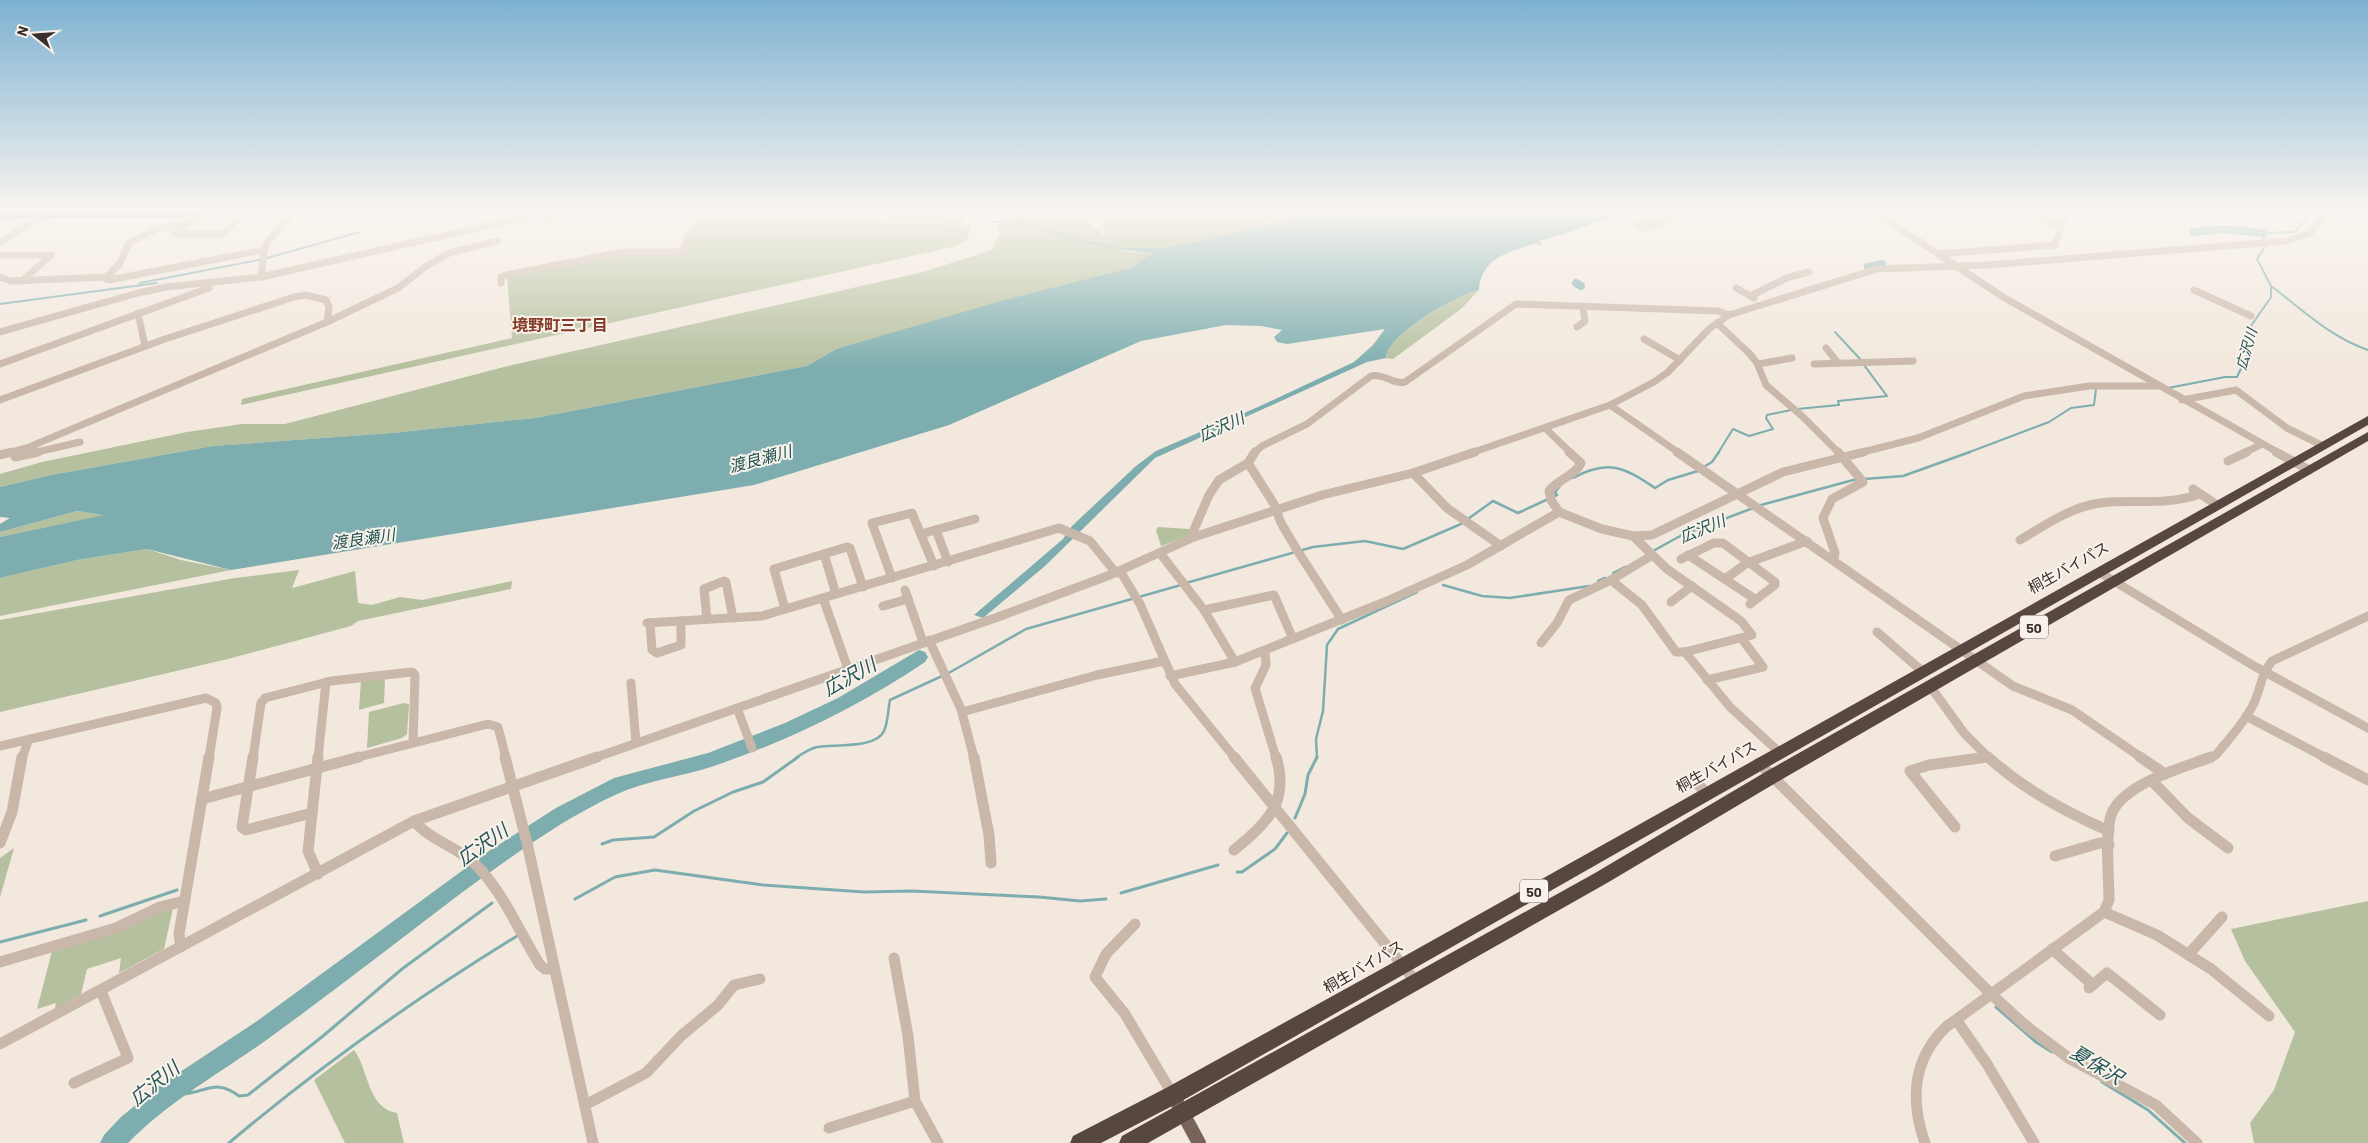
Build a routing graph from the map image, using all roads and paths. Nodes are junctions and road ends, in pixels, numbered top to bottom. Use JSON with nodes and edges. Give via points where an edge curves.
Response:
{"nodes":[{"id":1,"x":42,"y":263,"type":"edge"},
{"id":2,"x":120,"y":263,"type":"edge"},
{"id":3,"x":195,"y":263,"type":"edge"},
{"id":4,"x":263,"y":263,"type":"edge"},
{"id":5,"x":322,"y":263,"type":"edge"},
{"id":6,"x":430,"y":263,"type":"edge"},
{"id":7,"x":563,"y":263,"type":"edge"},
{"id":8,"x":1951,"y":263,"type":"edge"},
{"id":9,"x":1993,"y":263,"type":"edge"},
{"id":10,"x":1955,"y":266,"type":"junction"},
{"id":11,"x":1809,"y":272,"type":"dead end"},
{"id":12,"x":0,"y":277,"type":"edge"},
{"id":13,"x":107,"y":277,"type":"junction"},
{"id":14,"x":261,"y":277,"type":"junction"},
{"id":15,"x":22,"y":281,"type":"junction"},
{"id":16,"x":222,"y":283,"type":"junction"},
{"id":17,"x":501,"y":283,"type":"dead end"},
{"id":18,"x":1736,"y":288,"type":"dead end"},
{"id":19,"x":2194,"y":290,"type":"dead end"},
{"id":20,"x":1750,"y":296,"type":"junction"},
{"id":21,"x":1762,"y":304,"type":"junction"},
{"id":22,"x":1583,"y":308,"type":"junction"},
{"id":23,"x":138,"y":313,"type":"junction"},
{"id":24,"x":1729,"y":316,"type":"junction"},
{"id":25,"x":2251,"y":316,"type":"dead end"},
{"id":26,"x":327,"y":322,"type":"junction"},
{"id":27,"x":1717,"y":323,"type":"junction"},
{"id":28,"x":1576,"y":327,"type":"dead end"},
{"id":29,"x":0,"y":332,"type":"edge"},
{"id":30,"x":1644,"y":339,"type":"dead end"},
{"id":31,"x":145,"y":346,"type":"junction"},
{"id":32,"x":1826,"y":348,"type":"dead end"},
{"id":33,"x":1792,"y":358,"type":"dead end"},
{"id":34,"x":1680,"y":360,"type":"junction"},
{"id":35,"x":1913,"y":361,"type":"dead end"},
{"id":36,"x":1838,"y":363,"type":"junction"},
{"id":37,"x":0,"y":364,"type":"edge"},
{"id":38,"x":1758,"y":364,"type":"junction"},
{"id":39,"x":1814,"y":364,"type":"dead end"},
{"id":40,"x":2158,"y":386,"type":"junction"},
{"id":41,"x":0,"y":400,"type":"edge"},
{"id":42,"x":2182,"y":400,"type":"junction"},
{"id":43,"x":1610,"y":404,"type":"junction"},
{"id":44,"x":2368,"y":420,"type":"edge"},
{"id":45,"x":1545,"y":428,"type":"junction"},
{"id":46,"x":2368,"y":436,"type":"edge"},
{"id":47,"x":80,"y":442,"type":"dead end"},
{"id":48,"x":2262,"y":444,"type":"junction"},
{"id":49,"x":2323,"y":446,"type":"junction"},
{"id":50,"x":0,"y":455,"type":"edge"},
{"id":51,"x":1842,"y":456,"type":"junction"},
{"id":52,"x":0,"y":461,"type":"edge"},
{"id":53,"x":2228,"y":461,"type":"dead end"},
{"id":54,"x":2295,"y":462,"type":"junction"},
{"id":55,"x":1248,"y":463,"type":"junction"},
{"id":56,"x":2309,"y":470,"type":"junction"},
{"id":57,"x":1413,"y":473,"type":"junction"},
{"id":58,"x":1737,"y":493,"type":"junction"},
{"id":59,"x":2217,"y":505,"type":"junction"},
{"id":60,"x":1275,"y":510,"type":"junction"},
{"id":61,"x":1559,"y":512,"type":"junction"},
{"id":62,"x":975,"y":519,"type":"dead end"},
{"id":63,"x":936,"y":530,"type":"junction"},
{"id":64,"x":921,"y":534,"type":"junction"},
{"id":65,"x":1633,"y":536,"type":"junction"},
{"id":66,"x":1194,"y":537,"type":"junction"},
{"id":67,"x":2020,"y":540,"type":"dead end"},
{"id":68,"x":1807,"y":541,"type":"junction"},
{"id":69,"x":1501,"y":546,"type":"junction"},
{"id":70,"x":1160,"y":553,"type":"junction"},
{"id":71,"x":824,"y":554,"type":"junction"},
{"id":72,"x":1651,"y":556,"type":"junction"},
{"id":73,"x":1834,"y":559,"type":"junction"},
{"id":74,"x":948,"y":562,"type":"junction"},
{"id":75,"x":1748,"y":563,"type":"junction"},
{"id":76,"x":934,"y":566,"type":"junction"},
{"id":77,"x":1118,"y":572,"type":"junction"},
{"id":78,"x":2099,"y":572,"type":"junction"},
{"id":79,"x":892,"y":578,"type":"junction"},
{"id":80,"x":1725,"y":579,"type":"junction"},
{"id":81,"x":1611,"y":580,"type":"junction"},
{"id":82,"x":2114,"y":581,"type":"junction"},
{"id":83,"x":1692,"y":586,"type":"junction"},
{"id":84,"x":863,"y":587,"type":"junction"},
{"id":85,"x":836,"y":594,"type":"junction"},
{"id":86,"x":823,"y":598,"type":"junction"},
{"id":87,"x":1671,"y":602,"type":"dead end"},
{"id":88,"x":883,"y":606,"type":"dead end"},
{"id":89,"x":785,"y":609,"type":"junction"},
{"id":90,"x":1204,"y":610,"type":"junction"},
{"id":91,"x":2368,"y":616,"type":"edge"},
{"id":92,"x":733,"y":618,"type":"junction"},
{"id":93,"x":707,"y":619,"type":"junction"},
{"id":94,"x":1342,"y":620,"type":"junction"},
{"id":95,"x":681,"y":621,"type":"junction"},
{"id":96,"x":1877,"y":632,"type":"dead end"},
{"id":97,"x":1293,"y":639,"type":"junction"},
{"id":98,"x":1742,"y":639,"type":"junction"},
{"id":99,"x":926,"y":641,"type":"junction"},
{"id":100,"x":1541,"y":643,"type":"dead end"},
{"id":101,"x":1962,"y":650,"type":"junction"},
{"id":102,"x":1265,"y":651,"type":"junction"},
{"id":103,"x":1685,"y":652,"type":"junction"},
{"id":104,"x":1976,"y":660,"type":"junction"},
{"id":105,"x":1164,"y":661,"type":"junction"},
{"id":106,"x":1235,"y":662,"type":"junction"},
{"id":107,"x":848,"y":669,"type":"junction"},
{"id":108,"x":2263,"y":671,"type":"junction"},
{"id":109,"x":1170,"y":676,"type":"junction"},
{"id":110,"x":1926,"y":679,"type":"junction"},
{"id":111,"x":1707,"y":680,"type":"junction"},
{"id":112,"x":326,"y":682,"type":"junction"},
{"id":113,"x":631,"y":683,"type":"dead end"},
{"id":114,"x":737,"y":708,"type":"junction"},
{"id":115,"x":962,"y":712,"type":"junction"},
{"id":116,"x":2246,"y":716,"type":"junction"},
{"id":117,"x":2368,"y":728,"type":"edge"},
{"id":118,"x":30,"y":739,"type":"junction"},
{"id":119,"x":413,"y":742,"type":"junction"},
{"id":120,"x":636,"y":743,"type":"junction"},
{"id":121,"x":750,"y":744,"type":"dead end"},
{"id":122,"x":0,"y":746,"type":"edge"},
{"id":123,"x":1779,"y":752,"type":"junction"},
{"id":124,"x":1987,"y":757,"type":"junction"},
{"id":125,"x":1759,"y":764,"type":"junction"},
{"id":126,"x":316,"y":768,"type":"junction"},
{"id":127,"x":2165,"y":774,"type":"junction"},
{"id":128,"x":1773,"y":776,"type":"junction"},
{"id":129,"x":2151,"y":780,"type":"junction"},
{"id":130,"x":2368,"y":780,"type":"edge"},
{"id":131,"x":512,"y":786,"type":"junction"},
{"id":132,"x":247,"y":787,"type":"junction"},
{"id":133,"x":202,"y":799,"type":"junction"},
{"id":134,"x":1274,"y":806,"type":"junction"},
{"id":135,"x":312,"y":813,"type":"junction"},
{"id":136,"x":414,"y":821,"type":"junction"},
{"id":137,"x":1955,"y":827,"type":"dead end"},
{"id":138,"x":2109,"y":831,"type":"junction"},
{"id":139,"x":0,"y":843,"type":"edge"},
{"id":140,"x":2109,"y":845,"type":"junction"},
{"id":141,"x":2228,"y":848,"type":"dead end"},
{"id":142,"x":1234,"y":850,"type":"dead end"},
{"id":143,"x":2055,"y":856,"type":"dead end"},
{"id":144,"x":991,"y":863,"type":"dead end"},
{"id":145,"x":318,"y":874,"type":"junction"},
{"id":146,"x":184,"y":901,"type":"junction"},
{"id":147,"x":2104,"y":912,"type":"junction"},
{"id":148,"x":2222,"y":917,"type":"dead end"},
{"id":149,"x":1135,"y":924,"type":"dead end"},
{"id":150,"x":181,"y":947,"type":"junction"},
{"id":151,"x":2052,"y":949,"type":"junction"},
{"id":152,"x":2188,"y":954,"type":"junction"},
{"id":153,"x":894,"y":958,"type":"dead end"},
{"id":154,"x":0,"y":962,"type":"edge"},
{"id":155,"x":1403,"y":965,"type":"junction"},
{"id":156,"x":554,"y":969,"type":"junction"},
{"id":157,"x":760,"y":979,"type":"dead end"},
{"id":158,"x":1416,"y":982,"type":"junction"},
{"id":159,"x":101,"y":990,"type":"junction"},
{"id":160,"x":1990,"y":994,"type":"junction"},
{"id":161,"x":2160,"y":1015,"type":"dead end"},
{"id":162,"x":2269,"y":1016,"type":"dead end"},
{"id":163,"x":1957,"y":1021,"type":"junction"},
{"id":164,"x":0,"y":1044,"type":"edge"},
{"id":165,"x":74,"y":1083,"type":"dead end"},
{"id":166,"x":1173,"y":1095,"type":"junction"},
{"id":167,"x":915,"y":1101,"type":"junction"},
{"id":168,"x":585,"y":1105,"type":"junction"},
{"id":169,"x":1183,"y":1114,"type":"junction"},
{"id":170,"x":829,"y":1128,"type":"dead end"},
{"id":171,"x":593,"y":1143,"type":"edge"},
{"id":172,"x":938,"y":1143,"type":"edge"},
{"id":173,"x":1080,"y":1143,"type":"edge"},
{"id":174,"x":1129,"y":1143,"type":"edge"},
{"id":175,"x":1199,"y":1143,"type":"edge"},
{"id":176,"x":1925,"y":1143,"type":"edge"},
{"id":177,"x":2034,"y":1143,"type":"edge"},
{"id":178,"x":2197,"y":1143,"type":"edge"}],
"edges":[{"from":1,"to":15,"type":"street"},
{"from":2,"to":13,"type":"street"},
{"from":3,"to":13,"type":"street","via":[[109,280]]},
{"from":4,"to":14,"type":"street"},
{"from":5,"to":14,"type":"street"},
{"from":6,"to":26,"type":"street","via":[[398,288]]},
{"from":7,"to":17,"type":"street","via":[[506,275],[501,277]]},
{"from":8,"to":10,"type":"street"},
{"from":9,"to":10,"type":"street"},
{"from":10,"to":21,"type":"street","via":[[1877,269]]},
{"from":10,"to":40,"type":"street"},
{"from":11,"to":20,"type":"street","via":[[1789,277]]},
{"from":12,"to":15,"type":"street"},
{"from":13,"to":15,"type":"street"},
{"from":14,"to":16,"type":"street"},
{"from":16,"to":23,"type":"street"},
{"from":16,"to":29,"type":"street","via":[[166,287],[138,293]]},
{"from":18,"to":20,"type":"street"},
{"from":19,"to":25,"type":"street"},
{"from":20,"to":21,"type":"street"},
{"from":21,"to":24,"type":"street"},
{"from":22,"to":24,"type":"street","via":[[1718,311]]},
{"from":22,"to":28,"type":"street","via":[[1585,321]]},
{"from":22,"to":55,"type":"street","via":[[1512,306],[1405,382],[1397,383],[1380,375],[1371,376],[1296,431],[1275,438],[1257,450]]},
{"from":23,"to":31,"type":"street"},
{"from":23,"to":37,"type":"street"},
{"from":24,"to":27,"type":"street"},
{"from":26,"to":31,"type":"street","via":[[329,307],[326,300],[306,295]]},
{"from":26,"to":50,"type":"street","via":[[30,447]]},
{"from":27,"to":34,"type":"street"},
{"from":27,"to":38,"type":"street"},
{"from":30,"to":34,"type":"street"},
{"from":31,"to":41,"type":"street"},
{"from":32,"to":36,"type":"street"},
{"from":33,"to":38,"type":"street"},
{"from":34,"to":43,"type":"street","via":[[1648,387]]},
{"from":35,"to":36,"type":"street"},
{"from":36,"to":39,"type":"street"},
{"from":38,"to":51,"type":"street","via":[[1766,384]]},
{"from":40,"to":42,"type":"street"},
{"from":40,"to":51,"type":"street","via":[[2089,386],[2032,394],[1996,405],[1918,438]]},
{"from":42,"to":48,"type":"street"},
{"from":42,"to":49,"type":"street","via":[[2236,390],[2287,428]]},
{"from":43,"to":45,"type":"street"},
{"from":43,"to":58,"type":"street"},
{"from":44,"to":49,"type":"highway","name":"桐生バイパス","number":"50"},
{"from":45,"to":57,"type":"street"},
{"from":45,"to":61,"type":"street","via":[[1581,463],[1579,468],[1548,491]]},
{"from":46,"to":56,"type":"highway","name":"桐生バイパス","number":"50"},
{"from":47,"to":52,"type":"street"},
{"from":48,"to":53,"type":"street"},
{"from":48,"to":54,"type":"street"},
{"from":49,"to":54,"type":"highway","name":"桐生バイパス","number":"50"},
{"from":51,"to":58,"type":"street","via":[[1783,472]]},
{"from":51,"to":73,"type":"street","via":[[1863,482],[1832,499],[1823,518]]},
{"from":54,"to":56,"type":"street"},
{"from":54,"to":59,"type":"highway","name":"桐生バイパス","number":"50"},
{"from":55,"to":60,"type":"street"},
{"from":55,"to":66,"type":"street","via":[[1219,480],[1209,495],[1193,532]]},
{"from":56,"to":82,"type":"highway","name":"桐生バイパス","number":"50"},
{"from":57,"to":60,"type":"street"},
{"from":57,"to":69,"type":"street","via":[[1447,508]]},
{"from":58,"to":65,"type":"street","via":[[1652,535]]},
{"from":58,"to":68,"type":"street"},
{"from":59,"to":67,"type":"street","via":[[2196,492],[2178,502],[2118,502],[2085,506]]},
{"from":59,"to":78,"type":"highway","name":"桐生バイパス","number":"50"},
{"from":60,"to":66,"type":"street"},
{"from":60,"to":94,"type":"street","via":[[1296,550]]},
{"from":61,"to":65,"type":"street","via":[[1602,529]]},
{"from":61,"to":69,"type":"street"},
{"from":62,"to":63,"type":"street"},
{"from":63,"to":64,"type":"street"},
{"from":63,"to":74,"type":"street"},
{"from":64,"to":76,"type":"street"},
{"from":64,"to":79,"type":"street","via":[[912,513],[871,524]]},
{"from":65,"to":72,"type":"street"},
{"from":66,"to":70,"type":"street"},
{"from":68,"to":73,"type":"street"},
{"from":68,"to":75,"type":"street"},
{"from":69,"to":94,"type":"street","via":[[1467,565]]},
{"from":70,"to":77,"type":"street"},
{"from":70,"to":90,"type":"street"},
{"from":71,"to":84,"type":"street","via":[[850,548]]},
{"from":71,"to":85,"type":"street"},
{"from":71,"to":89,"type":"street","via":[[774,569]]},
{"from":72,"to":81,"type":"street"},
{"from":72,"to":83,"type":"street"},
{"from":73,"to":101,"type":"street"},
{"from":74,"to":76,"type":"street"},
{"from":74,"to":77,"type":"street","via":[[1051,530],[1065,529],[1090,541]]},
{"from":75,"to":80,"type":"street"},
{"from":75,"to":80,"type":"street","via":[[1775,585],[1753,601]]},
{"from":75,"to":80,"type":"street","via":[[1721,542],[1685,557]]},
{"from":76,"to":79,"type":"street"},
{"from":77,"to":99,"type":"street"},
{"from":77,"to":105,"type":"street","via":[[1140,604]]},
{"from":78,"to":82,"type":"street"},
{"from":78,"to":101,"type":"highway","name":"桐生バイパス","number":"50"},
{"from":79,"to":84,"type":"street"},
{"from":81,"to":100,"type":"street","via":[[1569,600]]},
{"from":81,"to":103,"type":"street","via":[[1642,605],[1676,652]]},
{"from":82,"to":104,"type":"highway","name":"桐生バイパス","number":"50"},
{"from":82,"to":108,"type":"street"},
{"from":83,"to":87,"type":"street"},
{"from":83,"to":98,"type":"street","via":[[1735,614],[1750,629],[1752,635]]},
{"from":84,"to":85,"type":"street"},
{"from":85,"to":86,"type":"street"},
{"from":86,"to":89,"type":"street"},
{"from":86,"to":107,"type":"street"},
{"from":88,"to":99,"type":"street","via":[[906,595]]},
{"from":89,"to":92,"type":"street","via":[[762,616]]},
{"from":90,"to":97,"type":"street","via":[[1274,595]]},
{"from":90,"to":106,"type":"street"},
{"from":91,"to":108,"type":"street","via":[[2278,657]]},
{"from":92,"to":93,"type":"street"},
{"from":92,"to":93,"type":"street","via":[[724,581],[704,589]]},
{"from":93,"to":95,"type":"street"},
{"from":94,"to":97,"type":"street"},
{"from":95,"to":95,"type":"street","via":[[681,645],[657,653],[652,650],[648,623]]},
{"from":96,"to":110,"type":"street"},
{"from":97,"to":102,"type":"street"},
{"from":98,"to":103,"type":"street"},
{"from":98,"to":111,"type":"street","via":[[1763,667]]},
{"from":99,"to":107,"type":"street"},
{"from":99,"to":115,"type":"street","via":[[949,678]]},
{"from":101,"to":104,"type":"street"},
{"from":101,"to":110,"type":"highway","name":"桐生バイパス","number":"50"},
{"from":102,"to":106,"type":"street"},
{"from":102,"to":134,"type":"street","via":[[1266,665],[1255,688],[1281,773],[1280,792]]},
{"from":103,"to":111,"type":"street"},
{"from":104,"to":110,"type":"highway","name":"桐生バイパス","number":"50"},
{"from":104,"to":127,"type":"street","via":[[2013,686],[2072,710]]},
{"from":105,"to":109,"type":"street"},
{"from":105,"to":115,"type":"street","via":[[1097,675]]},
{"from":106,"to":109,"type":"street"},
{"from":107,"to":114,"type":"street"},
{"from":108,"to":116,"type":"street","via":[[2260,690]]},
{"from":108,"to":117,"type":"street"},
{"from":109,"to":134,"type":"street"},
{"from":110,"to":123,"type":"highway","name":"桐生バイパス","number":"50"},
{"from":110,"to":124,"type":"street","via":[[1962,731]]},
{"from":110,"to":128,"type":"highway","name":"桐生バイパス","number":"50"},
{"from":111,"to":123,"type":"street","via":[[1735,713]]},
{"from":112,"to":119,"type":"street","via":[[414,673]]},
{"from":112,"to":126,"type":"street"},
{"from":112,"to":132,"type":"street","via":[[268,697],[261,702]]},
{"from":113,"to":120,"type":"street"},
{"from":114,"to":120,"type":"street"},
{"from":114,"to":121,"type":"street"},
{"from":115,"to":144,"type":"street","via":[[993,856]]},
{"from":116,"to":127,"type":"street","via":[[2216,755]]},
{"from":116,"to":130,"type":"street"},
{"from":118,"to":122,"type":"street"},
{"from":118,"to":133,"type":"street","via":[[206,698],[216,703],[218,708]]},
{"from":118,"to":139,"type":"street","via":[[21,760],[12,812]]},
{"from":119,"to":126,"type":"street"},
{"from":119,"to":131,"type":"street","via":[[482,724],[498,727]]},
{"from":120,"to":131,"type":"street"},
{"from":123,"to":125,"type":"highway","name":"桐生バイパス","number":"50"},
{"from":124,"to":137,"type":"street","via":[[1929,765],[1910,771]]},
{"from":124,"to":138,"type":"street","via":[[2030,790],[2090,824]]},
{"from":125,"to":128,"type":"street"},
{"from":125,"to":155,"type":"highway","name":"桐生バイパス","number":"50","via":[[1702,788]]},
{"from":126,"to":132,"type":"street"},
{"from":126,"to":135,"type":"street"},
{"from":127,"to":129,"type":"street"},
{"from":128,"to":158,"type":"highway","name":"桐生バイパス","number":"50"},
{"from":128,"to":160,"type":"street"},
{"from":129,"to":138,"type":"street","via":[[2130,791],[2117,803],[2110,818]]},
{"from":129,"to":141,"type":"street","via":[[2188,818]]},
{"from":131,"to":136,"type":"street"},
{"from":131,"to":156,"type":"street"},
{"from":132,"to":133,"type":"street"},
{"from":132,"to":135,"type":"street","via":[[243,830]]},
{"from":133,"to":146,"type":"street"},
{"from":134,"to":142,"type":"street","via":[[1259,831]]},
{"from":134,"to":155,"type":"street"},
{"from":135,"to":145,"type":"street","via":[[308,851]]},
{"from":136,"to":145,"type":"street"},
{"from":136,"to":156,"type":"street","via":[[420,829],[456,849],[484,872],[504,900],[540,965]]},
{"from":138,"to":140,"type":"street"},
{"from":140,"to":143,"type":"street","via":[[2100,843]]},
{"from":140,"to":147,"type":"street","via":[[2109,900]]},
{"from":145,"to":150,"type":"street"},
{"from":146,"to":150,"type":"street","via":[[178,934]]},
{"from":146,"to":154,"type":"street","via":[[160,907],[116,928]]},
{"from":147,"to":151,"type":"street"},
{"from":147,"to":152,"type":"street","via":[[2157,935]]},
{"from":148,"to":152,"type":"street"},
{"from":149,"to":166,"type":"street","via":[[1112,947],[1095,977],[1125,1014]]},
{"from":150,"to":159,"type":"street"},
{"from":151,"to":160,"type":"street"},
{"from":151,"to":161,"type":"street","via":[[2091,987],[2107,973]]},
{"from":152,"to":162,"type":"street"},
{"from":153,"to":167,"type":"street","via":[[908,1036]]},
{"from":155,"to":158,"type":"street"},
{"from":155,"to":166,"type":"highway","name":"桐生バイパス","number":"50"},
{"from":156,"to":168,"type":"street"},
{"from":157,"to":168,"type":"street","via":[[734,985],[718,1005],[681,1036],[646,1073]]},
{"from":158,"to":169,"type":"highway","name":"桐生バイパス","number":"50"},
{"from":159,"to":164,"type":"street"},
{"from":159,"to":165,"type":"street","via":[[128,1058]]},
{"from":160,"to":163,"type":"street"},
{"from":160,"to":178,"type":"street","via":[[2070,1059],[2156,1105]]},
{"from":163,"to":176,"type":"street","via":[[1947,1026],[1932,1043],[1919,1067],[1914,1090],[1916,1116]]},
{"from":163,"to":177,"type":"street"},
{"from":166,"to":169,"type":"main road"},
{"from":166,"to":173,"type":"highway","name":"桐生バイパス","number":"50"},
{"from":167,"to":170,"type":"street"},
{"from":167,"to":172,"type":"street"},
{"from":168,"to":171,"type":"street"},
{"from":169,"to":174,"type":"highway","name":"桐生バイパス","number":"50"},
{"from":169,"to":175,"type":"main road"}]}
